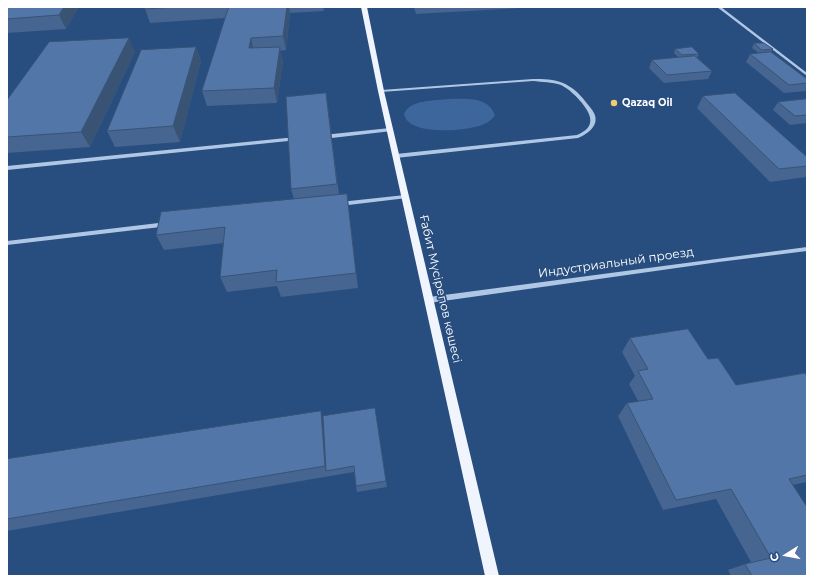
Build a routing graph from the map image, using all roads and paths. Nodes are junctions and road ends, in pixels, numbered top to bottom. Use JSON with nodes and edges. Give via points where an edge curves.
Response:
{"nodes":[{"id":1,"x":364,"y":7,"type":"edge"},
{"id":2,"x":719,"y":7,"type":"edge"},
{"id":3,"x":807,"y":75,"type":"edge"},
{"id":4,"x":381,"y":92,"type":"junction"},
{"id":5,"x":390,"y":130,"type":"junction"},
{"id":6,"x":320,"y":137,"type":"edge"},
{"id":7,"x":304,"y":139,"type":"edge"},
{"id":8,"x":396,"y":156,"type":"junction"},
{"id":9,"x":7,"y":168,"type":"edge"},
{"id":10,"x":405,"y":197,"type":"junction"},
{"id":11,"x":335,"y":205,"type":"edge"},
{"id":12,"x":171,"y":224,"type":"edge"},
{"id":13,"x":7,"y":243,"type":"edge"},
{"id":14,"x":807,"y":249,"type":"edge"},
{"id":15,"x":429,"y":300,"type":"junction"},
{"id":16,"x":492,"y":576,"type":"edge"}],
"edges":[{"from":1,"to":4,"type":"main road","name":"Ғабит Мүсірепов көшесі"},
{"from":2,"to":3,"type":"street"},
{"from":4,"to":5,"type":"main road","name":"Ғабит Мүсірепов көшесі"},
{"from":4,"to":8,"type":"street","via":[[533,80],[551,81],[573,89],[594,119],[586,133],[570,138]]},
{"from":5,"to":6,"type":"street"},
{"from":5,"to":8,"type":"main road","name":"Ғабит Мүсірепов көшесі"},
{"from":7,"to":9,"type":"street"},
{"from":8,"to":10,"type":"main road","name":"Ғабит Мүсірепов көшесі"},
{"from":10,"to":11,"type":"street"},
{"from":10,"to":15,"type":"main road","name":"Ғабит Мүсірепов көшесі"},
{"from":12,"to":13,"type":"street"},
{"from":14,"to":15,"type":"street","name":"Индустриальный проезд"},
{"from":15,"to":16,"type":"main road","name":"Ғабит Мүсірепов көшесі"}]}
